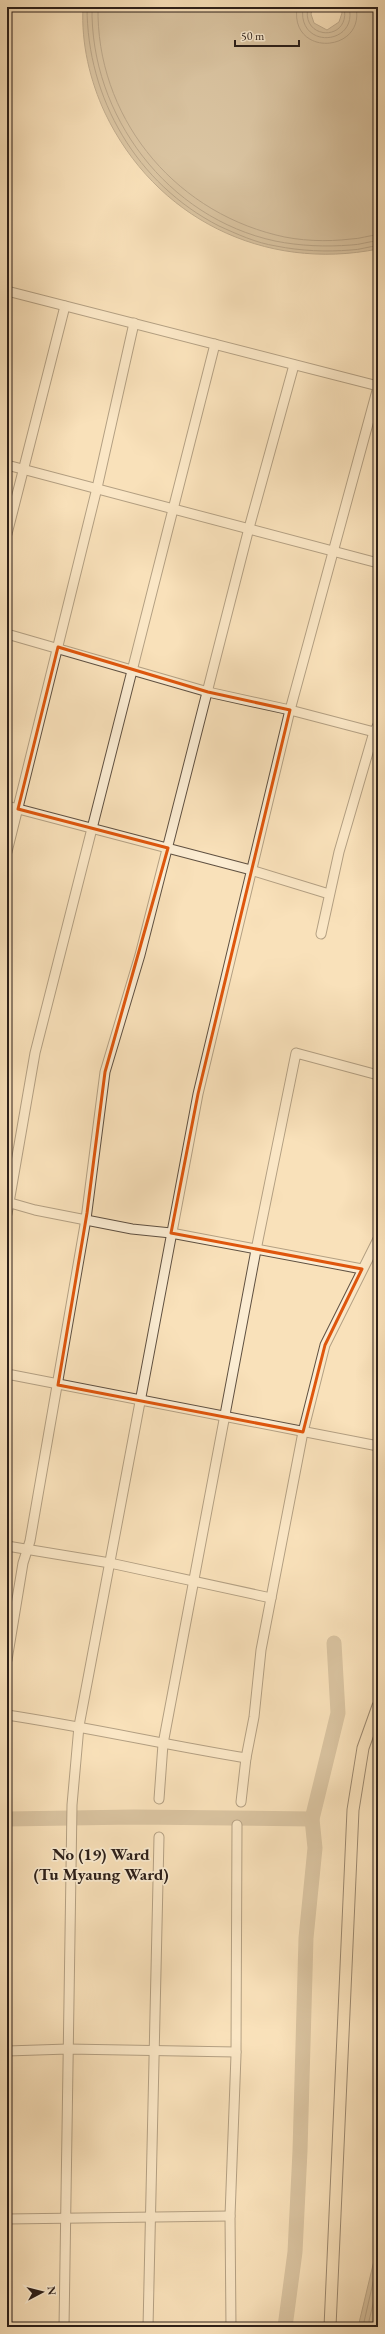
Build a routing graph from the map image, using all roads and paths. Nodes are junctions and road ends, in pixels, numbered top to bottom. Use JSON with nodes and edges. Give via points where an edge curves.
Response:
{"nodes":[{"id":1,"x":7,"y":291,"type":"edge"},
{"id":2,"x":65,"y":306,"type":"junction"},
{"id":3,"x":134,"y":323,"type":"junction"},
{"id":4,"x":215,"y":344,"type":"junction"},
{"id":5,"x":294,"y":365,"type":"junction"},
{"id":6,"x":378,"y":387,"type":"edge"},
{"id":7,"x":7,"y":465,"type":"edge"},
{"id":8,"x":24,"y":469,"type":"junction"},
{"id":9,"x":97,"y":488,"type":"junction"},
{"id":10,"x":174,"y":509,"type":"junction"},
{"id":11,"x":249,"y":528,"type":"junction"},
{"id":12,"x":7,"y":534,"type":"edge"},
{"id":13,"x":332,"y":551,"type":"junction"},
{"id":14,"x":378,"y":563,"type":"edge"},
{"id":15,"x":7,"y":634,"type":"edge"},
{"id":16,"x":58,"y":647,"type":"junction"},
{"id":17,"x":133,"y":670,"type":"junction"},
{"id":18,"x":208,"y":692,"type":"junction"},
{"id":19,"x":290,"y":710,"type":"junction"},
{"id":20,"x":377,"y":730,"type":"edge"},
{"id":21,"x":7,"y":806,"type":"edge"},
{"id":22,"x":18,"y":809,"type":"junction"},
{"id":23,"x":92,"y":829,"type":"junction"},
{"id":24,"x":168,"y":848,"type":"junction"},
{"id":25,"x":7,"y":852,"type":"edge"},
{"id":26,"x":251,"y":870,"type":"junction"},
{"id":27,"x":328,"y":894,"type":"junction"},
{"id":28,"x":320,"y":934,"type":"dead end"},
{"id":29,"x":378,"y":1075,"type":"edge"},
{"id":30,"x":8,"y":1202,"type":"edge"},
{"id":31,"x":7,"y":1214,"type":"edge"},
{"id":32,"x":86,"y":1219,"type":"junction"},
{"id":33,"x":172,"y":1233,"type":"junction"},
{"id":34,"x":378,"y":1239,"type":"edge"},
{"id":35,"x":256,"y":1250,"type":"junction"},
{"id":36,"x":362,"y":1269,"type":"junction"},
{"id":37,"x":7,"y":1374,"type":"edge"},
{"id":38,"x":58,"y":1385,"type":"junction"},
{"id":39,"x":140,"y":1400,"type":"junction"},
{"id":40,"x":225,"y":1417,"type":"junction"},
{"id":41,"x":303,"y":1432,"type":"junction"},
{"id":42,"x":378,"y":1446,"type":"edge"},
{"id":43,"x":7,"y":1546,"type":"edge"},
{"id":44,"x":27,"y":1551,"type":"junction"},
{"id":45,"x":110,"y":1563,"type":"junction"},
{"id":46,"x":195,"y":1581,"type":"junction"},
{"id":47,"x":271,"y":1598,"type":"junction"},
{"id":48,"x":7,"y":1660,"type":"edge"},
{"id":49,"x":378,"y":1706,"type":"edge"},
{"id":50,"x":7,"y":1715,"type":"edge"},
{"id":51,"x":79,"y":1726,"type":"junction"},
{"id":52,"x":163,"y":1744,"type":"junction"},
{"id":53,"x":246,"y":1758,"type":"junction"},
{"id":54,"x":159,"y":1799,"type":"dead end"},
{"id":55,"x":241,"y":1802,"type":"dead end"},
{"id":56,"x":237,"y":1826,"type":"dead end"},
{"id":57,"x":159,"y":1837,"type":"dead end"},
{"id":58,"x":68,"y":2049,"type":"junction"},
{"id":59,"x":155,"y":2050,"type":"junction"},
{"id":60,"x":7,"y":2051,"type":"edge"},
{"id":61,"x":236,"y":2052,"type":"junction"},
{"id":62,"x":152,"y":2216,"type":"junction"},
{"id":63,"x":230,"y":2216,"type":"junction"},
{"id":64,"x":65,"y":2217,"type":"junction"},
{"id":65,"x":7,"y":2219,"type":"edge"},
{"id":66,"x":64,"y":2327,"type":"edge"},
{"id":67,"x":148,"y":2327,"type":"edge"},
{"id":68,"x":231,"y":2327,"type":"edge"},
{"id":69,"x":330,"y":2327,"type":"edge"}],
"edges":[{"from":1,"to":2,"type":"street"},
{"from":2,"to":3,"type":"street"},
{"from":2,"to":8,"type":"street"},
{"from":3,"to":4,"type":"street"},
{"from":3,"to":9,"type":"street"},
{"from":4,"to":5,"type":"street"},
{"from":4,"to":10,"type":"street"},
{"from":5,"to":6,"type":"street"},
{"from":5,"to":11,"type":"street"},
{"from":6,"to":13,"type":"street"},
{"from":7,"to":8,"type":"street"},
{"from":8,"to":9,"type":"street"},
{"from":8,"to":12,"type":"street"},
{"from":9,"to":10,"type":"street"},
{"from":9,"to":16,"type":"street"},
{"from":10,"to":11,"type":"street"},
{"from":10,"to":17,"type":"street"},
{"from":11,"to":13,"type":"street"},
{"from":11,"to":18,"type":"street"},
{"from":13,"to":14,"type":"street"},
{"from":13,"to":19,"type":"street"},
{"from":15,"to":16,"type":"street"},
{"from":16,"to":17,"type":"street"},
{"from":16,"to":22,"type":"street"},
{"from":17,"to":18,"type":"street"},
{"from":17,"to":23,"type":"street"},
{"from":18,"to":19,"type":"street"},
{"from":18,"to":24,"type":"street"},
{"from":19,"to":20,"type":"street"},
{"from":19,"to":26,"type":"street"},
{"from":20,"to":27,"type":"street"},
{"from":21,"to":22,"type":"street"},
{"from":22,"to":23,"type":"street"},
{"from":22,"to":25,"type":"street"},
{"from":23,"to":24,"type":"street"},
{"from":23,"to":30,"type":"street","via":[[35,1054]]},
{"from":24,"to":26,"type":"street"},
{"from":24,"to":32,"type":"street","via":[[140,955],[105,1072]]},
{"from":26,"to":27,"type":"street"},
{"from":26,"to":33,"type":"street","via":[[198,1094]]},
{"from":27,"to":28,"type":"street"},
{"from":29,"to":35,"type":"street","via":[[296,1053]]},
{"from":30,"to":31,"type":"street"},
{"from":30,"to":32,"type":"street"},
{"from":32,"to":33,"type":"street","via":[[132,1229]]},
{"from":32,"to":38,"type":"street"},
{"from":33,"to":35,"type":"street"},
{"from":33,"to":39,"type":"street"},
{"from":34,"to":36,"type":"street"},
{"from":35,"to":36,"type":"street"},
{"from":35,"to":40,"type":"street"},
{"from":36,"to":41,"type":"street","via":[[325,1345]]},
{"from":37,"to":38,"type":"street"},
{"from":38,"to":39,"type":"street"},
{"from":38,"to":44,"type":"street"},
{"from":39,"to":40,"type":"street"},
{"from":39,"to":45,"type":"street"},
{"from":40,"to":41,"type":"street"},
{"from":40,"to":46,"type":"street"},
{"from":41,"to":42,"type":"street"},
{"from":41,"to":47,"type":"street"},
{"from":43,"to":44,"type":"street"},
{"from":44,"to":45,"type":"street"},
{"from":44,"to":48,"type":"street"},
{"from":45,"to":46,"type":"street"},
{"from":45,"to":51,"type":"street"},
{"from":46,"to":47,"type":"street"},
{"from":46,"to":52,"type":"street"},
{"from":47,"to":53,"type":"street"},
{"from":49,"to":69,"type":"main road","via":[[363,1748],[353,1810]]},
{"from":50,"to":51,"type":"street"},
{"from":51,"to":52,"type":"street"},
{"from":51,"to":58,"type":"street","via":[[72,1805]]},
{"from":52,"to":53,"type":"street"},
{"from":52,"to":54,"type":"street"},
{"from":53,"to":55,"type":"street"},
{"from":56,"to":61,"type":"street"},
{"from":57,"to":59,"type":"street"},
{"from":58,"to":59,"type":"street"},
{"from":58,"to":60,"type":"street"},
{"from":58,"to":64,"type":"street"},
{"from":59,"to":61,"type":"street"},
{"from":59,"to":62,"type":"street"},
{"from":61,"to":63,"type":"street"},
{"from":62,"to":63,"type":"street"},
{"from":62,"to":64,"type":"street"},
{"from":62,"to":67,"type":"street"},
{"from":63,"to":68,"type":"street"},
{"from":64,"to":65,"type":"street"},
{"from":64,"to":66,"type":"street"}]}
